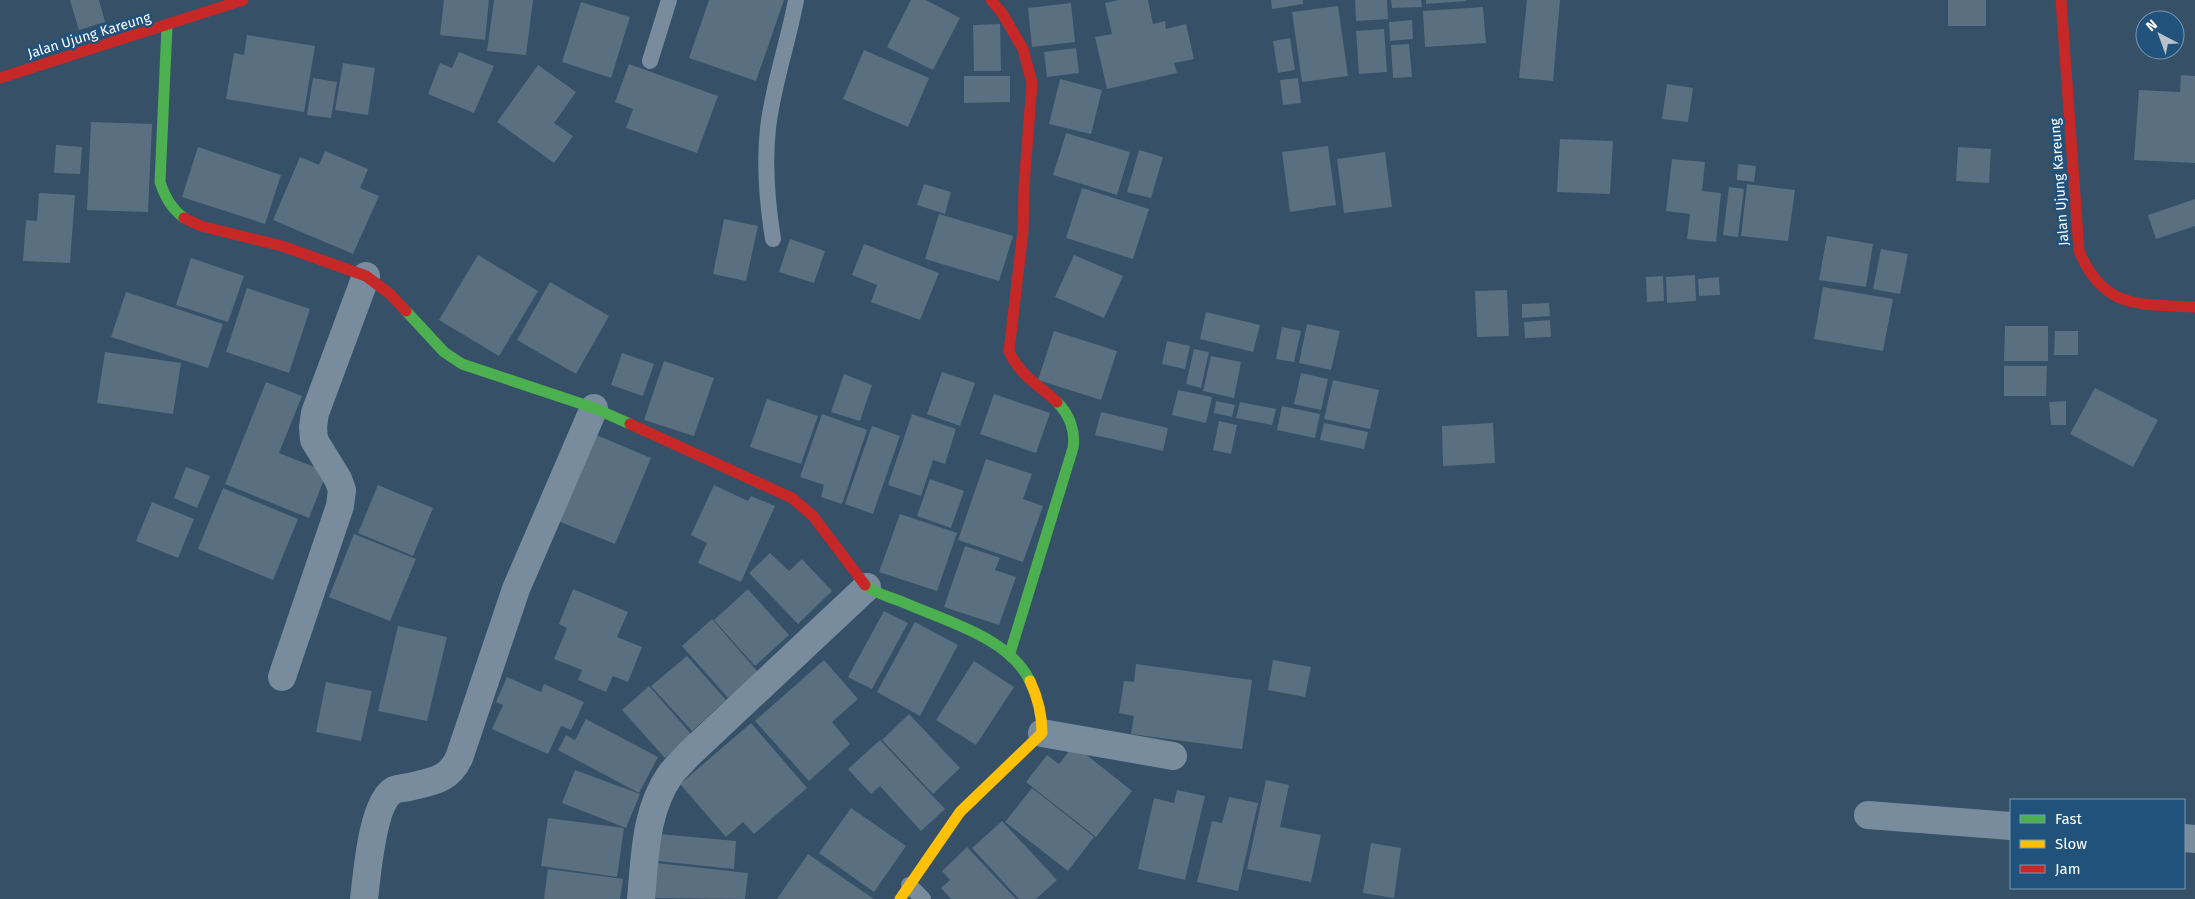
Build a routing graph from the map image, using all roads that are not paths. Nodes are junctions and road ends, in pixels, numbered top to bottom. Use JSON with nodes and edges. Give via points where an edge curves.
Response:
{"nodes":[{"id":1,"x":243,"y":0,"type":"edge"},
{"id":2,"x":669,"y":0,"type":"edge"},
{"id":3,"x":796,"y":0,"type":"edge"},
{"id":4,"x":991,"y":0,"type":"edge"},
{"id":5,"x":2061,"y":0,"type":"edge"},
{"id":6,"x":167,"y":26,"type":"junction"},
{"id":7,"x":650,"y":61,"type":"dead end"},
{"id":8,"x":0,"y":78,"type":"edge"},
{"id":9,"x":773,"y":239,"type":"dead end"},
{"id":10,"x":366,"y":276,"type":"junction"},
{"id":11,"x":2195,"y":307,"type":"edge"},
{"id":12,"x":594,"y":408,"type":"junction"},
{"id":13,"x":867,"y":587,"type":"junction"},
{"id":14,"x":1010,"y":653,"type":"junction"},
{"id":15,"x":282,"y":677,"type":"dead end"},
{"id":16,"x":1042,"y":734,"type":"junction"},
{"id":17,"x":1173,"y":756,"type":"dead end"},
{"id":18,"x":1868,"y":815,"type":"dead end"},
{"id":19,"x":2010,"y":826,"type":"edge"},
{"id":20,"x":909,"y":885,"type":"junction"},
{"id":21,"x":364,"y":899,"type":"edge"},
{"id":22,"x":641,"y":899,"type":"edge"},
{"id":23,"x":900,"y":899,"type":"edge"},
{"id":24,"x":923,"y":899,"type":"edge"}],
"edges":[{"from":1,"to":6,"type":"street","name":"Jalan Ujung Kareung"},
{"from":2,"to":7,"type":"lane"},
{"from":3,"to":9,"type":"lane","via":[[768,127],[765,172]]},
{"from":4,"to":14,"type":"street","via":[[1023,49],[1032,83],[1023,231],[1009,352],[1028,379],[1060,405],[1072,422],[1075,439]]},
{"from":5,"to":11,"type":"street","name":"Jalan Ujung Kareung","via":[[2079,251],[2085,269],[2095,283],[2110,294],[2130,302]]},
{"from":6,"to":8,"type":"street","name":"Jalan Ujung Kareung"},
{"from":6,"to":10,"type":"street","via":[[160,175],[164,196],[173,209],[201,226],[282,246]]},
{"from":10,"to":12,"type":"street","via":[[390,294],[444,352],[462,364]]},
{"from":10,"to":15,"type":"street","via":[[315,413],[314,440],[342,490]]},
{"from":12,"to":13,"type":"street","via":[[792,498],[813,516]]},
{"from":12,"to":21,"type":"street","via":[[516,589],[454,769],[445,776],[394,790],[387,797],[373,830]]},
{"from":13,"to":14,"type":"street","via":[[991,640]]},
{"from":13,"to":22,"type":"street","via":[[688,755],[670,776],[656,802],[648,827]]},
{"from":14,"to":16,"type":"street","via":[[1026,672],[1036,693]]},
{"from":16,"to":17,"type":"street"},
{"from":16,"to":20,"type":"street","via":[[960,812]]},
{"from":18,"to":19,"type":"street"},
{"from":20,"to":23,"type":"street"},
{"from":20,"to":24,"type":"lane"}]}
